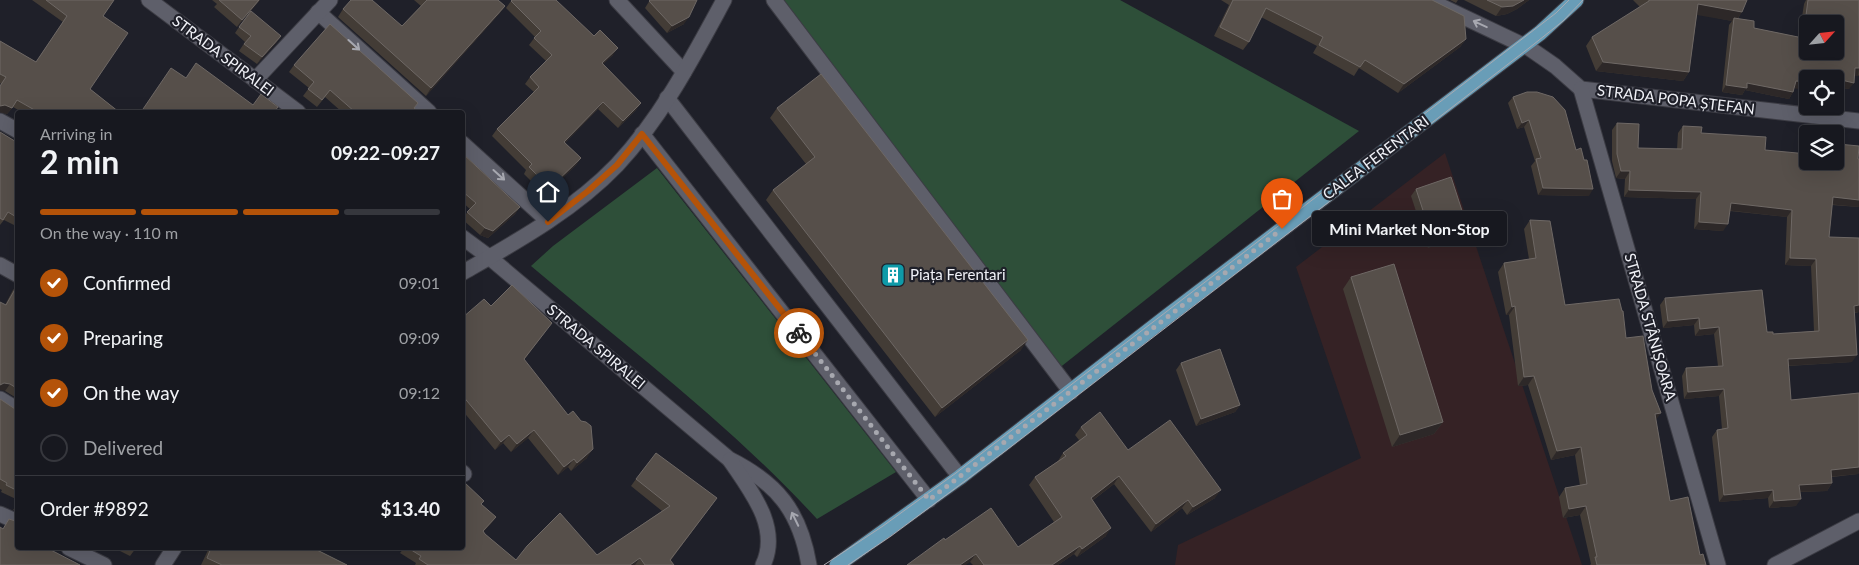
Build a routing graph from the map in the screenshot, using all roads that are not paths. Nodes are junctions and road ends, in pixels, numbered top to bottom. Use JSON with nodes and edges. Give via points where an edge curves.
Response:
{"nodes":[{"id":1,"x":330,"y":0,"type":"edge"},
{"id":2,"x":617,"y":0,"type":"edge"},
{"id":3,"x":724,"y":0,"type":"edge"},
{"id":4,"x":774,"y":0,"type":"edge"},
{"id":5,"x":1428,"y":0,"type":"edge"},
{"id":6,"x":1576,"y":0,"type":"edge"},
{"id":7,"x":152,"y":1,"type":"edge"},
{"id":8,"x":318,"y":12,"type":"junction"},
{"id":9,"x":1523,"y":46,"type":"junction"},
{"id":10,"x":684,"y":72,"type":"junction"},
{"id":11,"x":255,"y":80,"type":"junction"},
{"id":12,"x":1581,"y":89,"type":"junction"},
{"id":13,"x":667,"y":98,"type":"junction"},
{"id":14,"x":295,"y":110,"type":"edge"},
{"id":15,"x":427,"y":110,"type":"edge"},
{"id":16,"x":0,"y":121,"type":"edge"},
{"id":17,"x":1859,"y":122,"type":"edge"},
{"id":18,"x":15,"y":129,"type":"edge"},
{"id":19,"x":642,"y":134,"type":"junction"},
{"id":20,"x":465,"y":146,"type":"edge"},
{"id":21,"x":548,"y":222,"type":"junction"},
{"id":22,"x":465,"y":239,"type":"edge"},
{"id":23,"x":489,"y":257,"type":"junction"},
{"id":24,"x":0,"y":265,"type":"edge"},
{"id":25,"x":465,"y":271,"type":"edge"},
{"id":26,"x":15,"y":273,"type":"edge"},
{"id":27,"x":1071,"y":392,"type":"junction"},
{"id":28,"x":0,"y":399,"type":"edge"},
{"id":29,"x":15,"y":408,"type":"edge"},
{"id":30,"x":729,"y":459,"type":"junction"},
{"id":31,"x":960,"y":478,"type":"junction"},
{"id":32,"x":929,"y":500,"type":"junction"},
{"id":33,"x":0,"y":514,"type":"edge"},
{"id":34,"x":15,"y":521,"type":"edge"},
{"id":35,"x":1859,"y":521,"type":"edge"},
{"id":36,"x":73,"y":550,"type":"edge"},
{"id":37,"x":173,"y":550,"type":"edge"},
{"id":38,"x":104,"y":565,"type":"edge"},
{"id":39,"x":163,"y":565,"type":"edge"},
{"id":40,"x":763,"y":565,"type":"edge"},
{"id":41,"x":809,"y":565,"type":"edge"},
{"id":42,"x":837,"y":565,"type":"edge"},
{"id":43,"x":1718,"y":565,"type":"edge"},
{"id":44,"x":1775,"y":565,"type":"edge"}],
"edges":[{"from":1,"to":8,"type":"street"},
{"from":2,"to":10,"type":"street"},
{"from":3,"to":10,"type":"street"},
{"from":4,"to":27,"type":"street"},
{"from":9,"to":5,"type":"street","name":"STRADA POPA ȘTEFAN","one_way":true},
{"from":6,"to":9,"type":"main road","name":"CALEA FERENTARI"},
{"from":7,"to":11,"type":"street","name":"STRADA SPIRALEI"},
{"from":8,"to":11,"type":"street"},
{"from":8,"to":15,"type":"street","one_way":true},
{"from":9,"to":12,"type":"street","name":"STRADA POPA ȘTEFAN","via":[[1556,66]]},
{"from":9,"to":27,"type":"main road","name":"CALEA FERENTARI"},
{"from":10,"to":13,"type":"street"},
{"from":11,"to":14,"type":"street","name":"STRADA SPIRALEI"},
{"from":12,"to":17,"type":"street","name":"STRADA POPA ȘTEFAN"},
{"from":12,"to":43,"type":"street","name":"STRADA STÂNIȘOARA"},
{"from":13,"to":19,"type":"street"},
{"from":13,"to":31,"type":"street"},
{"from":16,"to":18,"type":"street"},
{"from":19,"to":21,"type":"street","via":[[617,165]]},
{"from":19,"to":32,"type":"street"},
{"from":20,"to":21,"type":"street","one_way":true},
{"from":21,"to":23,"type":"street"},
{"from":22,"to":23,"type":"street","name":"STRADA SPIRALEI"},
{"from":23,"to":25,"type":"street"},
{"from":23,"to":30,"type":"street","name":"STRADA SPIRALEI"},
{"from":24,"to":26,"type":"street"},
{"from":27,"to":31,"type":"main road","name":"CALEA FERENTARI"},
{"from":28,"to":29,"type":"street"},
{"from":30,"to":40,"type":"street","name":"STRADA SPIRALEI","via":[[756,501],[766,525],[769,544]]},
{"from":41,"to":30,"type":"street","name":"STRADA SPIRALEI","one_way":true,"via":[[794,514],[771,487]]},
{"from":31,"to":32,"type":"main road","name":"CALEA FERENTARI"},
{"from":32,"to":42,"type":"main road","name":"CALEA FERENTARI"},
{"from":33,"to":34,"type":"street"},
{"from":35,"to":44,"type":"street"},
{"from":36,"to":38,"type":"street"},
{"from":37,"to":39,"type":"street"}]}
